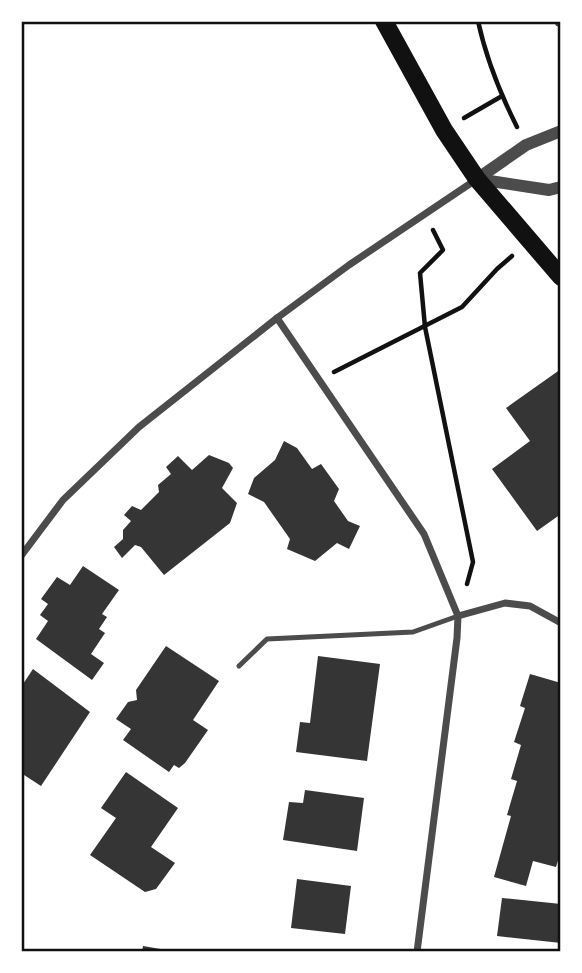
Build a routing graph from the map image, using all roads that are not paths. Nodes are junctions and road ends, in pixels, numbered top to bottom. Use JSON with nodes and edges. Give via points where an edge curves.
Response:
{"nodes":[{"id":1,"x":384,"y":21,"type":"edge"},
{"id":2,"x":561,"y":131,"type":"edge"},
{"id":3,"x":477,"y":179,"type":"junction"},
{"id":4,"x":561,"y":187,"type":"edge"},
{"id":5,"x":561,"y":276,"type":"edge"},
{"id":6,"x":277,"y":318,"type":"junction"},
{"id":7,"x":21,"y":556,"type":"edge"},
{"id":8,"x":458,"y":616,"type":"junction"},
{"id":9,"x":561,"y":623,"type":"edge"},
{"id":10,"x":239,"y":666,"type":"dead end"},
{"id":11,"x":417,"y":952,"type":"edge"}],
"edges":[{"from":1,"to":3,"type":"main road","via":[[444,130]]},
{"from":2,"to":3,"type":"street","via":[[526,145]]},
{"from":3,"to":4,"type":"street","via":[[549,190]]},
{"from":3,"to":5,"type":"main road"},
{"from":3,"to":6,"type":"street"},
{"from":6,"to":7,"type":"street","via":[[139,427],[63,500]]},
{"from":6,"to":8,"type":"street","via":[[424,534]]},
{"from":8,"to":9,"type":"street","via":[[505,603],[530,606]]},
{"from":8,"to":10,"type":"lane","via":[[413,632],[267,639]]},
{"from":8,"to":11,"type":"street"}]}
